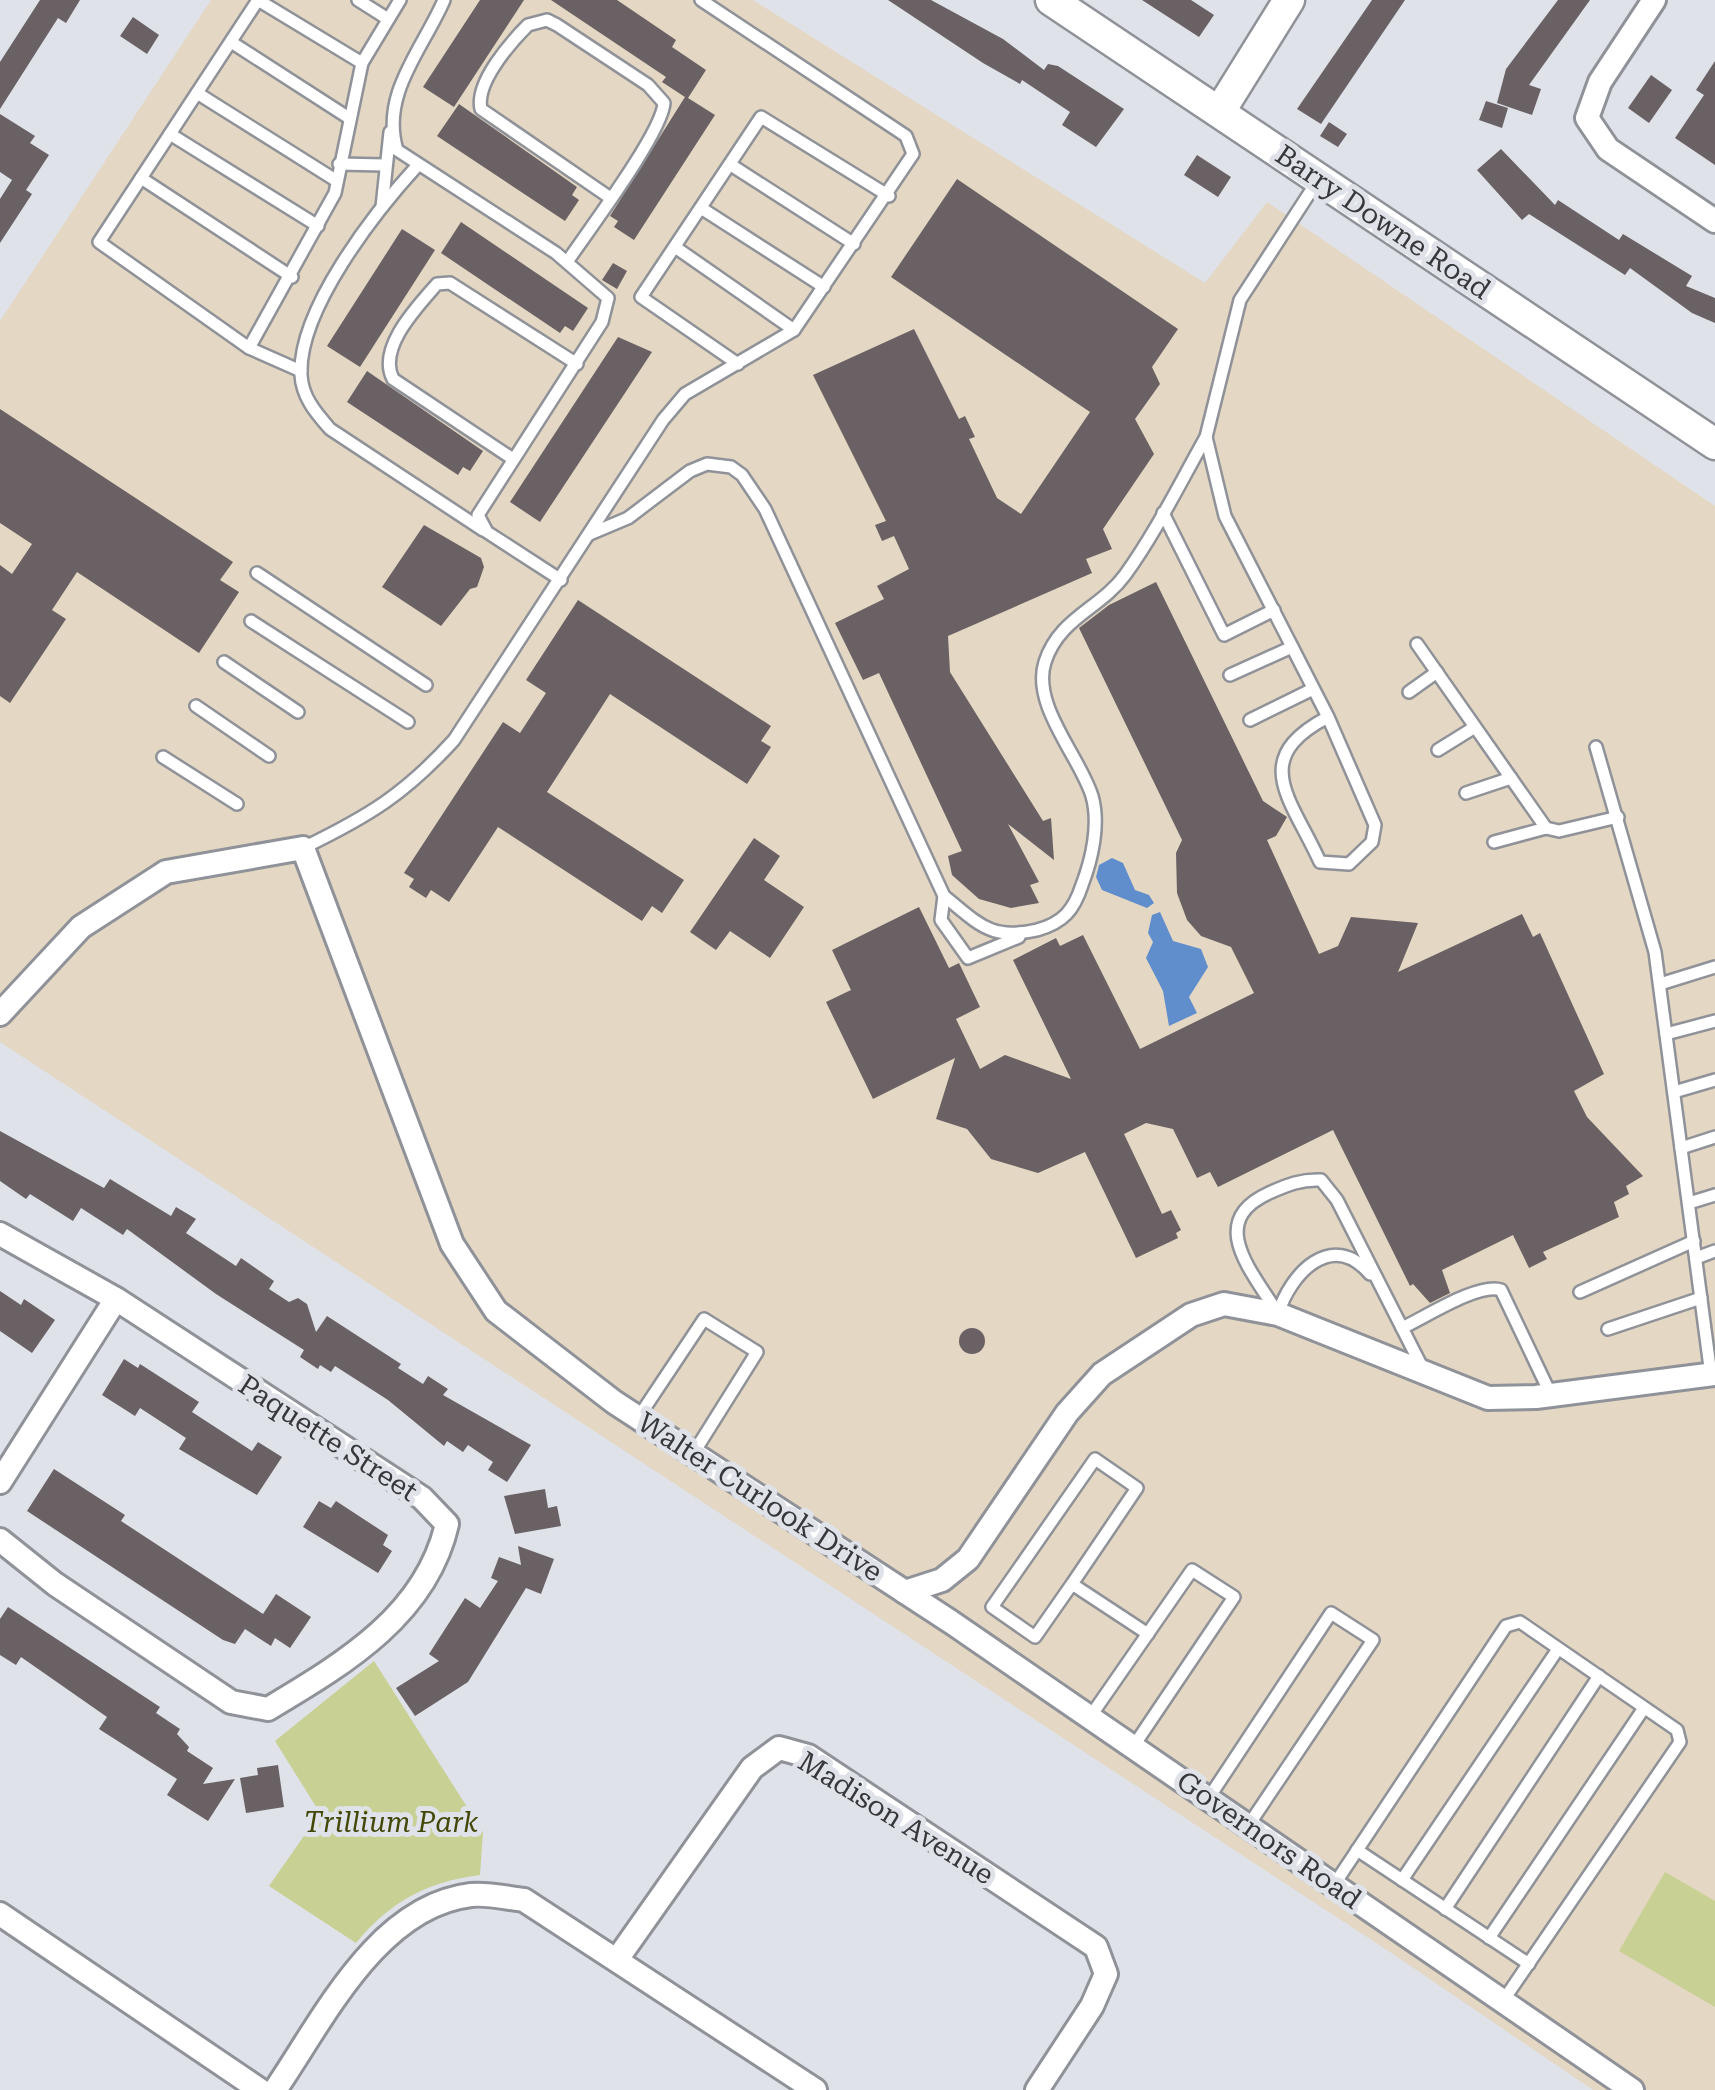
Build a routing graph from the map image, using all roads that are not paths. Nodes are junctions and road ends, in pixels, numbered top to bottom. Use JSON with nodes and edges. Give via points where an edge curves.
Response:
{"nodes":[{"id":1,"x":258,"y":0,"type":"edge"},
{"id":2,"x":358,"y":0,"type":"edge"},
{"id":3,"x":400,"y":0,"type":"edge"},
{"id":4,"x":444,"y":0,"type":"edge"},
{"id":5,"x":700,"y":0,"type":"edge"},
{"id":6,"x":1051,"y":0,"type":"edge"},
{"id":7,"x":1290,"y":0,"type":"edge"},
{"id":8,"x":1654,"y":0,"type":"edge"},
{"id":9,"x":388,"y":19,"type":"junction"},
{"id":10,"x":230,"y":42,"type":"junction"},
{"id":11,"x":362,"y":63,"type":"junction"},
{"id":12,"x":197,"y":93,"type":"junction"},
{"id":13,"x":1220,"y":111,"type":"junction"},
{"id":14,"x":348,"y":118,"type":"junction"},
{"id":15,"x":390,"y":128,"type":"junction"},
{"id":16,"x":170,"y":134,"type":"junction"},
{"id":17,"x":339,"y":164,"type":"junction"},
{"id":18,"x":731,"y":164,"type":"junction"},
{"id":19,"x":384,"y":165,"type":"junction"},
{"id":20,"x":417,"y":166,"type":"junction"},
{"id":21,"x":142,"y":178,"type":"junction"},
{"id":22,"x":1318,"y":180,"type":"junction"},
{"id":23,"x":336,"y":181,"type":"junction"},
{"id":24,"x":889,"y":196,"type":"junction"},
{"id":25,"x":610,"y":198,"type":"junction"},
{"id":26,"x":382,"y":207,"type":"junction"},
{"id":27,"x":700,"y":208,"type":"junction"},
{"id":28,"x":1715,"y":221,"type":"edge"},
{"id":29,"x":318,"y":226,"type":"junction"},
{"id":30,"x":854,"y":244,"type":"junction"},
{"id":31,"x":675,"y":248,"type":"junction"},
{"id":32,"x":568,"y":262,"type":"junction"},
{"id":33,"x":292,"y":278,"type":"junction"},
{"id":34,"x":824,"y":287,"type":"junction"},
{"id":35,"x":794,"y":330,"type":"junction"},
{"id":36,"x":248,"y":348,"type":"junction"},
{"id":37,"x":577,"y":364,"type":"junction"},
{"id":38,"x":738,"y":364,"type":"junction"},
{"id":39,"x":301,"y":371,"type":"junction"},
{"id":40,"x":1206,"y":437,"type":"junction"},
{"id":41,"x":1715,"y":444,"type":"edge"},
{"id":42,"x":513,"y":459,"type":"junction"},
{"id":43,"x":1163,"y":512,"type":"junction"},
{"id":44,"x":487,"y":532,"type":"junction"},
{"id":45,"x":590,"y":534,"type":"junction"},
{"id":46,"x":257,"y":573,"type":"dead end"},
{"id":47,"x":561,"y":580,"type":"junction"},
{"id":48,"x":1274,"y":610,"type":"junction"},
{"id":49,"x":251,"y":621,"type":"dead end"},
{"id":50,"x":1417,"y":644,"type":"dead end"},
{"id":51,"x":1292,"y":646,"type":"junction"},
{"id":52,"x":224,"y":662,"type":"dead end"},
{"id":53,"x":1437,"y":672,"type":"junction"},
{"id":54,"x":1230,"y":675,"type":"dead end"},
{"id":55,"x":426,"y":685,"type":"dead end"},
{"id":56,"x":1314,"y":689,"type":"junction"},
{"id":57,"x":1409,"y":692,"type":"dead end"},
{"id":58,"x":196,"y":706,"type":"dead end"},
{"id":59,"x":298,"y":712,"type":"dead end"},
{"id":60,"x":1328,"y":716,"type":"junction"},
{"id":61,"x":1250,"y":720,"type":"dead end"},
{"id":62,"x":408,"y":722,"type":"dead end"},
{"id":63,"x":1476,"y":727,"type":"junction"},
{"id":64,"x":1596,"y":747,"type":"dead end"},
{"id":65,"x":1438,"y":750,"type":"dead end"},
{"id":66,"x":269,"y":756,"type":"dead end"},
{"id":67,"x":163,"y":757,"type":"dead end"},
{"id":68,"x":1511,"y":778,"type":"junction"},
{"id":69,"x":1466,"y":794,"type":"dead end"},
{"id":70,"x":237,"y":804,"type":"dead end"},
{"id":71,"x":1618,"y":817,"type":"junction"},
{"id":72,"x":1546,"y":828,"type":"junction"},
{"id":73,"x":1494,"y":842,"type":"dead end"},
{"id":74,"x":304,"y":848,"type":"junction"},
{"id":75,"x":944,"y":896,"type":"junction"},
{"id":76,"x":1027,"y":932,"type":"junction"},
{"id":77,"x":1715,"y":967,"type":"edge"},
{"id":78,"x":1660,"y":984,"type":"junction"},
{"id":79,"x":0,"y":1014,"type":"edge"},
{"id":80,"x":1715,"y":1020,"type":"edge"},
{"id":81,"x":1666,"y":1034,"type":"junction"},
{"id":82,"x":1715,"y":1080,"type":"edge"},
{"id":83,"x":1674,"y":1092,"type":"junction"},
{"id":84,"x":1715,"y":1137,"type":"edge"},
{"id":85,"x":1682,"y":1148,"type":"junction"},
{"id":86,"x":1715,"y":1195,"type":"edge"},
{"id":87,"x":1689,"y":1203,"type":"junction"},
{"id":88,"x":0,"y":1234,"type":"edge"},
{"id":89,"x":1694,"y":1241,"type":"junction"},
{"id":90,"x":1715,"y":1252,"type":"edge"},
{"id":91,"x":1696,"y":1258,"type":"junction"},
{"id":92,"x":1380,"y":1284,"type":"junction"},
{"id":93,"x":1580,"y":1292,"type":"dead end"},
{"id":94,"x":1702,"y":1298,"type":"junction"},
{"id":95,"x":116,"y":1299,"type":"junction"},
{"id":96,"x":1709,"y":1311,"type":"edge"},
{"id":97,"x":1278,"y":1314,"type":"junction"},
{"id":98,"x":1402,"y":1328,"type":"junction"},
{"id":99,"x":1608,"y":1330,"type":"dead end"},
{"id":100,"x":1425,"y":1374,"type":"junction"},
{"id":101,"x":1713,"y":1374,"type":"edge"},
{"id":102,"x":1551,"y":1395,"type":"junction"},
{"id":103,"x":638,"y":1418,"type":"junction"},
{"id":104,"x":693,"y":1454,"type":"junction"},
{"id":105,"x":0,"y":1482,"type":"edge"},
{"id":106,"x":0,"y":1540,"type":"edge"},
{"id":107,"x":1072,"y":1584,"type":"junction"},
{"id":108,"x":905,"y":1592,"type":"junction"},
{"id":109,"x":1148,"y":1634,"type":"junction"},
{"id":110,"x":1558,"y":1649,"type":"junction"},
{"id":111,"x":1598,"y":1676,"type":"junction"},
{"id":112,"x":1644,"y":1708,"type":"junction"},
{"id":113,"x":1090,"y":1718,"type":"junction"},
{"id":114,"x":1134,"y":1748,"type":"junction"},
{"id":115,"x":1208,"y":1799,"type":"junction"},
{"id":116,"x":1248,"y":1826,"type":"junction"},
{"id":117,"x":1358,"y":1850,"type":"junction"},
{"id":118,"x":1402,"y":1880,"type":"junction"},
{"id":119,"x":1334,"y":1885,"type":"junction"},
{"id":120,"x":1445,"y":1908,"type":"junction"},
{"id":121,"x":0,"y":1914,"type":"edge"},
{"id":122,"x":1489,"y":1938,"type":"junction"},
{"id":123,"x":618,"y":1958,"type":"junction"},
{"id":124,"x":1529,"y":1964,"type":"junction"},
{"id":125,"x":1503,"y":2001,"type":"junction"},
{"id":126,"x":260,"y":2090,"type":"edge"},
{"id":127,"x":275,"y":2090,"type":"edge"},
{"id":128,"x":815,"y":2090,"type":"edge"},
{"id":129,"x":1037,"y":2090,"type":"edge"},
{"id":130,"x":1632,"y":2090,"type":"edge"}],
"edges":[{"from":1,"to":10,"type":"lane"},
{"from":1,"to":11,"type":"lane"},
{"from":2,"to":9,"type":"lane"},
{"from":3,"to":9,"type":"lane"},
{"from":4,"to":15,"type":"lane","via":[[398,87]]},
{"from":5,"to":24,"type":"lane","via":[[906,136],[913,154]]},
{"from":6,"to":13,"type":"main road","name":"Barry Downe Road"},
{"from":7,"to":13,"type":"main road"},
{"from":8,"to":28,"type":"street","via":[[1600,82],[1586,118],[1608,149]]},
{"from":9,"to":11,"type":"lane"},
{"from":10,"to":12,"type":"lane"},
{"from":10,"to":14,"type":"lane"},
{"from":11,"to":14,"type":"lane"},
{"from":12,"to":16,"type":"lane"},
{"from":12,"to":23,"type":"lane"},
{"from":13,"to":22,"type":"main road","name":"Barry Downe Road"},
{"from":14,"to":17,"type":"lane"},
{"from":15,"to":19,"type":"lane"},
{"from":15,"to":20,"type":"lane","via":[[397,150]]},
{"from":16,"to":21,"type":"lane"},
{"from":16,"to":29,"type":"lane"},
{"from":17,"to":19,"type":"lane"},
{"from":17,"to":23,"type":"lane"},
{"from":18,"to":24,"type":"lane","via":[[761,117]]},
{"from":18,"to":27,"type":"lane"},
{"from":18,"to":30,"type":"lane"},
{"from":19,"to":26,"type":"lane"},
{"from":20,"to":26,"type":"lane"},
{"from":20,"to":32,"type":"lane"},
{"from":21,"to":33,"type":"lane"},
{"from":21,"to":36,"type":"lane","via":[[99,242]]},
{"from":22,"to":40,"type":"lane","via":[[1240,300]]},
{"from":22,"to":41,"type":"main road","name":"Barry Downe Road"},
{"from":23,"to":29,"type":"lane"},
{"from":24,"to":30,"type":"lane"},
{"from":25,"to":25,"type":"lane","via":[[664,110],[662,97],[548,20],[528,25],[485,86],[481,109]]},
{"from":25,"to":32,"type":"lane"},
{"from":26,"to":39,"type":"lane","via":[[304,337]]},
{"from":27,"to":31,"type":"lane"},
{"from":27,"to":34,"type":"lane"},
{"from":29,"to":33,"type":"lane"},
{"from":30,"to":34,"type":"lane"},
{"from":31,"to":35,"type":"lane"},
{"from":31,"to":38,"type":"lane","via":[[640,297]]},
{"from":32,"to":37,"type":"lane","via":[[608,298]]},
{"from":33,"to":36,"type":"lane"},
{"from":34,"to":35,"type":"lane"},
{"from":35,"to":38,"type":"lane"},
{"from":36,"to":39,"type":"lane"},
{"from":37,"to":42,"type":"lane"},
{"from":37,"to":42,"type":"lane","via":[[450,283],[437,284],[403,330],[388,355],[393,379]]},
{"from":38,"to":45,"type":"lane","via":[[685,394]]},
{"from":39,"to":44,"type":"lane","via":[[310,406],[330,429]]},
{"from":40,"to":43,"type":"lane"},
{"from":40,"to":48,"type":"lane","via":[[1224,516]]},
{"from":42,"to":44,"type":"lane","via":[[478,514]]},
{"from":43,"to":48,"type":"lane","via":[[1224,635]]},
{"from":43,"to":76,"type":"lane","via":[[1123,577],[1062,630],[1042,668],[1048,704],[1092,798],[1095,829],[1086,874],[1068,914]]},
{"from":44,"to":47,"type":"lane"},
{"from":45,"to":47,"type":"lane"},
{"from":45,"to":75,"type":"lane","via":[[628,518],[690,470],[722,464],[742,475],[765,510]]},
{"from":46,"to":55,"type":"lane"},
{"from":47,"to":74,"type":"lane","via":[[454,740],[412,786]]},
{"from":48,"to":51,"type":"lane"},
{"from":49,"to":62,"type":"lane"},
{"from":50,"to":53,"type":"lane"},
{"from":51,"to":54,"type":"lane"},
{"from":51,"to":56,"type":"lane"},
{"from":52,"to":59,"type":"lane"},
{"from":53,"to":57,"type":"lane"},
{"from":53,"to":63,"type":"lane"},
{"from":56,"to":60,"type":"lane"},
{"from":56,"to":61,"type":"lane"},
{"from":58,"to":66,"type":"lane"},
{"from":60,"to":60,"type":"lane","via":[[1375,825],[1372,842],[1349,864],[1320,862],[1282,779],[1288,742]]},
{"from":63,"to":65,"type":"lane"},
{"from":63,"to":68,"type":"lane"},
{"from":64,"to":71,"type":"lane"},
{"from":67,"to":70,"type":"lane"},
{"from":68,"to":69,"type":"lane"},
{"from":68,"to":72,"type":"lane"},
{"from":71,"to":72,"type":"lane","via":[[1559,832]]},
{"from":71,"to":78,"type":"lane"},
{"from":72,"to":73,"type":"lane"},
{"from":74,"to":79,"type":"street","via":[[166,872],[82,927]]},
{"from":74,"to":103,"type":"street","name":"Walter Curlook Drive","via":[[452,1244],[496,1311]]},
{"from":75,"to":76,"type":"lane","via":[[992,933]]},
{"from":75,"to":76,"type":"lane","via":[[942,920],[968,958]]},
{"from":77,"to":78,"type":"lane"},
{"from":78,"to":81,"type":"lane"},
{"from":80,"to":81,"type":"lane"},
{"from":81,"to":83,"type":"lane"},
{"from":82,"to":83,"type":"lane"},
{"from":83,"to":85,"type":"lane"},
{"from":84,"to":85,"type":"lane"},
{"from":85,"to":87,"type":"lane"},
{"from":86,"to":87,"type":"lane"},
{"from":87,"to":89,"type":"lane"},
{"from":88,"to":95,"type":"street","name":"Paquette Street"},
{"from":89,"to":91,"type":"lane"},
{"from":89,"to":93,"type":"lane"},
{"from":90,"to":91,"type":"lane"},
{"from":91,"to":94,"type":"lane"},
{"from":92,"to":97,"type":"lane","via":[[1364,1266],[1328,1258],[1304,1266],[1292,1279]]},
{"from":92,"to":97,"type":"lane","via":[[1337,1200],[1321,1180],[1302,1179],[1246,1205],[1235,1224],[1239,1249]]},
{"from":92,"to":98,"type":"lane"},
{"from":94,"to":96,"type":"lane"},
{"from":94,"to":99,"type":"lane"},
{"from":95,"to":105,"type":"street"},
{"from":95,"to":106,"type":"street","name":"Paquette Street","via":[[422,1498],[447,1524],[439,1558],[384,1632],[268,1709],[231,1702]]},
{"from":96,"to":101,"type":"lane"},
{"from":97,"to":100,"type":"street","name":"Walter Curlook Drive"},
{"from":97,"to":108,"type":"street","name":"Walter Curlook Drive","via":[[1224,1304],[1191,1315],[1102,1374],[1067,1413],[968,1558],[942,1580]]},
{"from":98,"to":100,"type":"lane"},
{"from":98,"to":102,"type":"lane","via":[[1473,1293],[1501,1290]]},
{"from":100,"to":102,"type":"street","name":"Walter Curlook Drive","via":[[1488,1398]]},
{"from":101,"to":102,"type":"street","name":"Walter Curlook Drive"},
{"from":103,"to":104,"type":"street","name":"Walter Curlook Drive"},
{"from":103,"to":104,"type":"lane","via":[[704,1319],[756,1352]]},
{"from":104,"to":108,"type":"street","name":"Walter Curlook Drive"},
{"from":107,"to":107,"type":"lane","via":[[1035,1637],[992,1607],[1094,1460],[1138,1488]]},
{"from":107,"to":109,"type":"lane"},
{"from":108,"to":113,"type":"street","name":"Governors Road"},
{"from":109,"to":113,"type":"lane"},
{"from":109,"to":114,"type":"lane","via":[[1192,1570],[1234,1596]]},
{"from":110,"to":111,"type":"lane"},
{"from":110,"to":117,"type":"lane","via":[[1520,1622],[1506,1626]]},
{"from":110,"to":118,"type":"lane"},
{"from":111,"to":112,"type":"lane"},
{"from":111,"to":120,"type":"lane"},
{"from":112,"to":122,"type":"lane"},
{"from":112,"to":124,"type":"lane","via":[[1676,1730],[1675,1754]]},
{"from":113,"to":114,"type":"street","name":"Governors Road"},
{"from":114,"to":115,"type":"street","name":"Governors Road"},
{"from":115,"to":116,"type":"street","name":"Governors Road"},
{"from":115,"to":116,"type":"lane","via":[[1330,1614],[1373,1640]]},
{"from":116,"to":119,"type":"street","name":"Governors Road"},
{"from":117,"to":118,"type":"lane"},
{"from":117,"to":119,"type":"lane"},
{"from":118,"to":120,"type":"lane"},
{"from":119,"to":125,"type":"street","name":"Governors Road"},
{"from":120,"to":122,"type":"lane"},
{"from":121,"to":126,"type":"street"},
{"from":122,"to":124,"type":"lane"},
{"from":123,"to":127,"type":"street","via":[[524,1900],[472,1894],[435,1904],[394,1930],[352,1978]]},
{"from":123,"to":128,"type":"street"},
{"from":123,"to":129,"type":"street","name":"Madison Avenue","via":[[752,1768],[779,1748],[808,1756],[1096,1947],[1106,1974]]},
{"from":124,"to":125,"type":"lane"},
{"from":125,"to":130,"type":"street","name":"Governors Road"}]}
